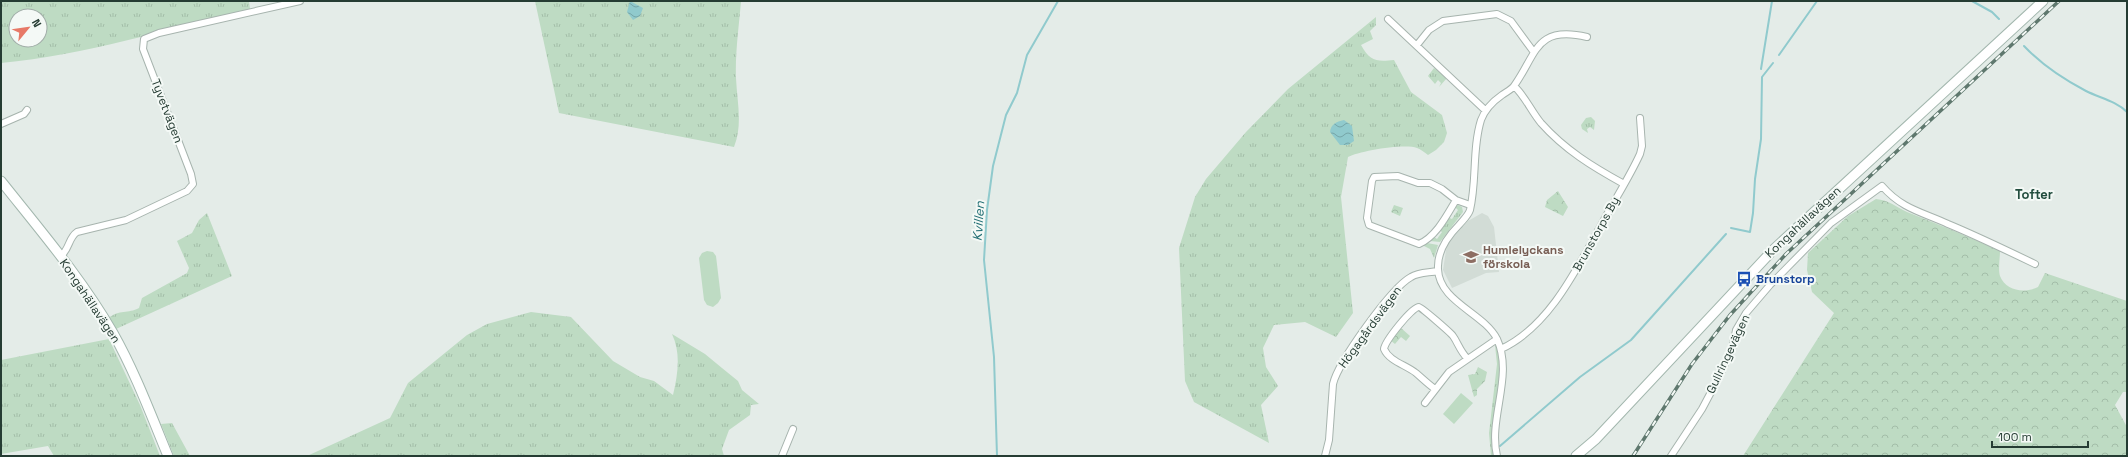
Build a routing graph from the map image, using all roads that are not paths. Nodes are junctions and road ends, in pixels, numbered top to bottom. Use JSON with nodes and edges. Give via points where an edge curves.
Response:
{"nodes":[{"id":1,"x":300,"y":1,"type":"edge"},
{"id":2,"x":2043,"y":1,"type":"edge"},
{"id":3,"x":1388,"y":19,"type":"dead end"},
{"id":4,"x":1587,"y":37,"type":"dead end"},
{"id":5,"x":1417,"y":45,"type":"junction"},
{"id":6,"x":1533,"y":51,"type":"junction"},
{"id":7,"x":1514,"y":86,"type":"junction"},
{"id":8,"x":27,"y":110,"type":"dead end"},
{"id":9,"x":1485,"y":110,"type":"junction"},
{"id":10,"x":1640,"y":118,"type":"dead end"},
{"id":11,"x":1,"y":124,"type":"edge"},
{"id":12,"x":1,"y":181,"type":"edge"},
{"id":13,"x":1624,"y":184,"type":"junction"},
{"id":14,"x":1456,"y":200,"type":"junction"},
{"id":15,"x":1470,"y":205,"type":"junction"},
{"id":16,"x":60,"y":256,"type":"junction"},
{"id":17,"x":2035,"y":264,"type":"dead end"},
{"id":18,"x":1438,"y":271,"type":"junction"},
{"id":19,"x":1497,"y":339,"type":"junction"},
{"id":20,"x":1501,"y":349,"type":"junction"},
{"id":21,"x":1467,"y":358,"type":"junction"},
{"id":22,"x":1435,"y":389,"type":"junction"},
{"id":23,"x":1426,"y":403,"type":"dead end"},
{"id":24,"x":793,"y":429,"type":"dead end"},
{"id":25,"x":168,"y":456,"type":"edge"},
{"id":26,"x":782,"y":456,"type":"edge"},
{"id":27,"x":1325,"y":456,"type":"edge"},
{"id":28,"x":1497,"y":456,"type":"edge"},
{"id":29,"x":1576,"y":456,"type":"edge"},
{"id":30,"x":1671,"y":456,"type":"edge"}],
"edges":[{"from":1,"to":16,"type":"street","name":"Tyvetvägen","via":[[159,33],[144,39],[143,49],[193,184],[187,191],[126,220],[77,232],[72,235],[69,248]]},
{"from":2,"to":29,"type":"main road","name":"Kongahällavägen","via":[[1774,249],[1596,439]]},
{"from":3,"to":5,"type":"street"},
{"from":4,"to":6,"type":"street","via":[[1560,34]]},
{"from":5,"to":6,"type":"street","via":[[1430,30],[1443,21],[1497,14],[1511,21]]},
{"from":5,"to":9,"type":"street"},
{"from":6,"to":7,"type":"street"},
{"from":7,"to":9,"type":"street"},
{"from":7,"to":13,"type":"street","via":[[1558,141],[1585,162]]},
{"from":8,"to":11,"type":"street","via":[[24,114]]},
{"from":9,"to":15,"type":"street","via":[[1479,130]]},
{"from":10,"to":13,"type":"street","name":"Brunstorps By","via":[[1642,149]]},
{"from":12,"to":16,"type":"main road","name":"Kongahällavägen"},
{"from":13,"to":20,"type":"street","name":"Brunstorps By","via":[[1580,264],[1553,303],[1525,335]]},
{"from":14,"to":14,"type":"street","via":[[1430,182],[1418,183],[1398,176],[1374,177],[1367,218],[1369,225],[1419,244],[1428,239]]},
{"from":14,"to":15,"type":"street"},
{"from":15,"to":18,"type":"street","via":[[1470,211],[1465,219],[1444,242],[1439,254]]},
{"from":16,"to":25,"type":"main road","name":"Kongahällavägen","via":[[95,304],[119,344]]},
{"from":17,"to":30,"type":"street","name":"Gullringevägen","via":[[1948,224],[1910,210],[1882,186],[1831,223],[1746,313],[1736,330],[1732,349],[1715,385]]},
{"from":18,"to":19,"type":"street","via":[[1447,291],[1489,328]]},
{"from":18,"to":27,"type":"street","name":"Högagårdsvägen","via":[[1419,274],[1396,288],[1335,375],[1329,440]]},
{"from":19,"to":20,"type":"street"},
{"from":19,"to":21,"type":"street"},
{"from":20,"to":28,"type":"street","via":[[1501,381],[1494,436]]},
{"from":21,"to":22,"type":"street","via":[[1445,376]]},
{"from":21,"to":22,"type":"street","via":[[1450,333],[1424,309],[1413,309],[1390,337],[1384,349],[1388,355]]},
{"from":22,"to":23,"type":"street"},
{"from":24,"to":26,"type":"street"}]}
